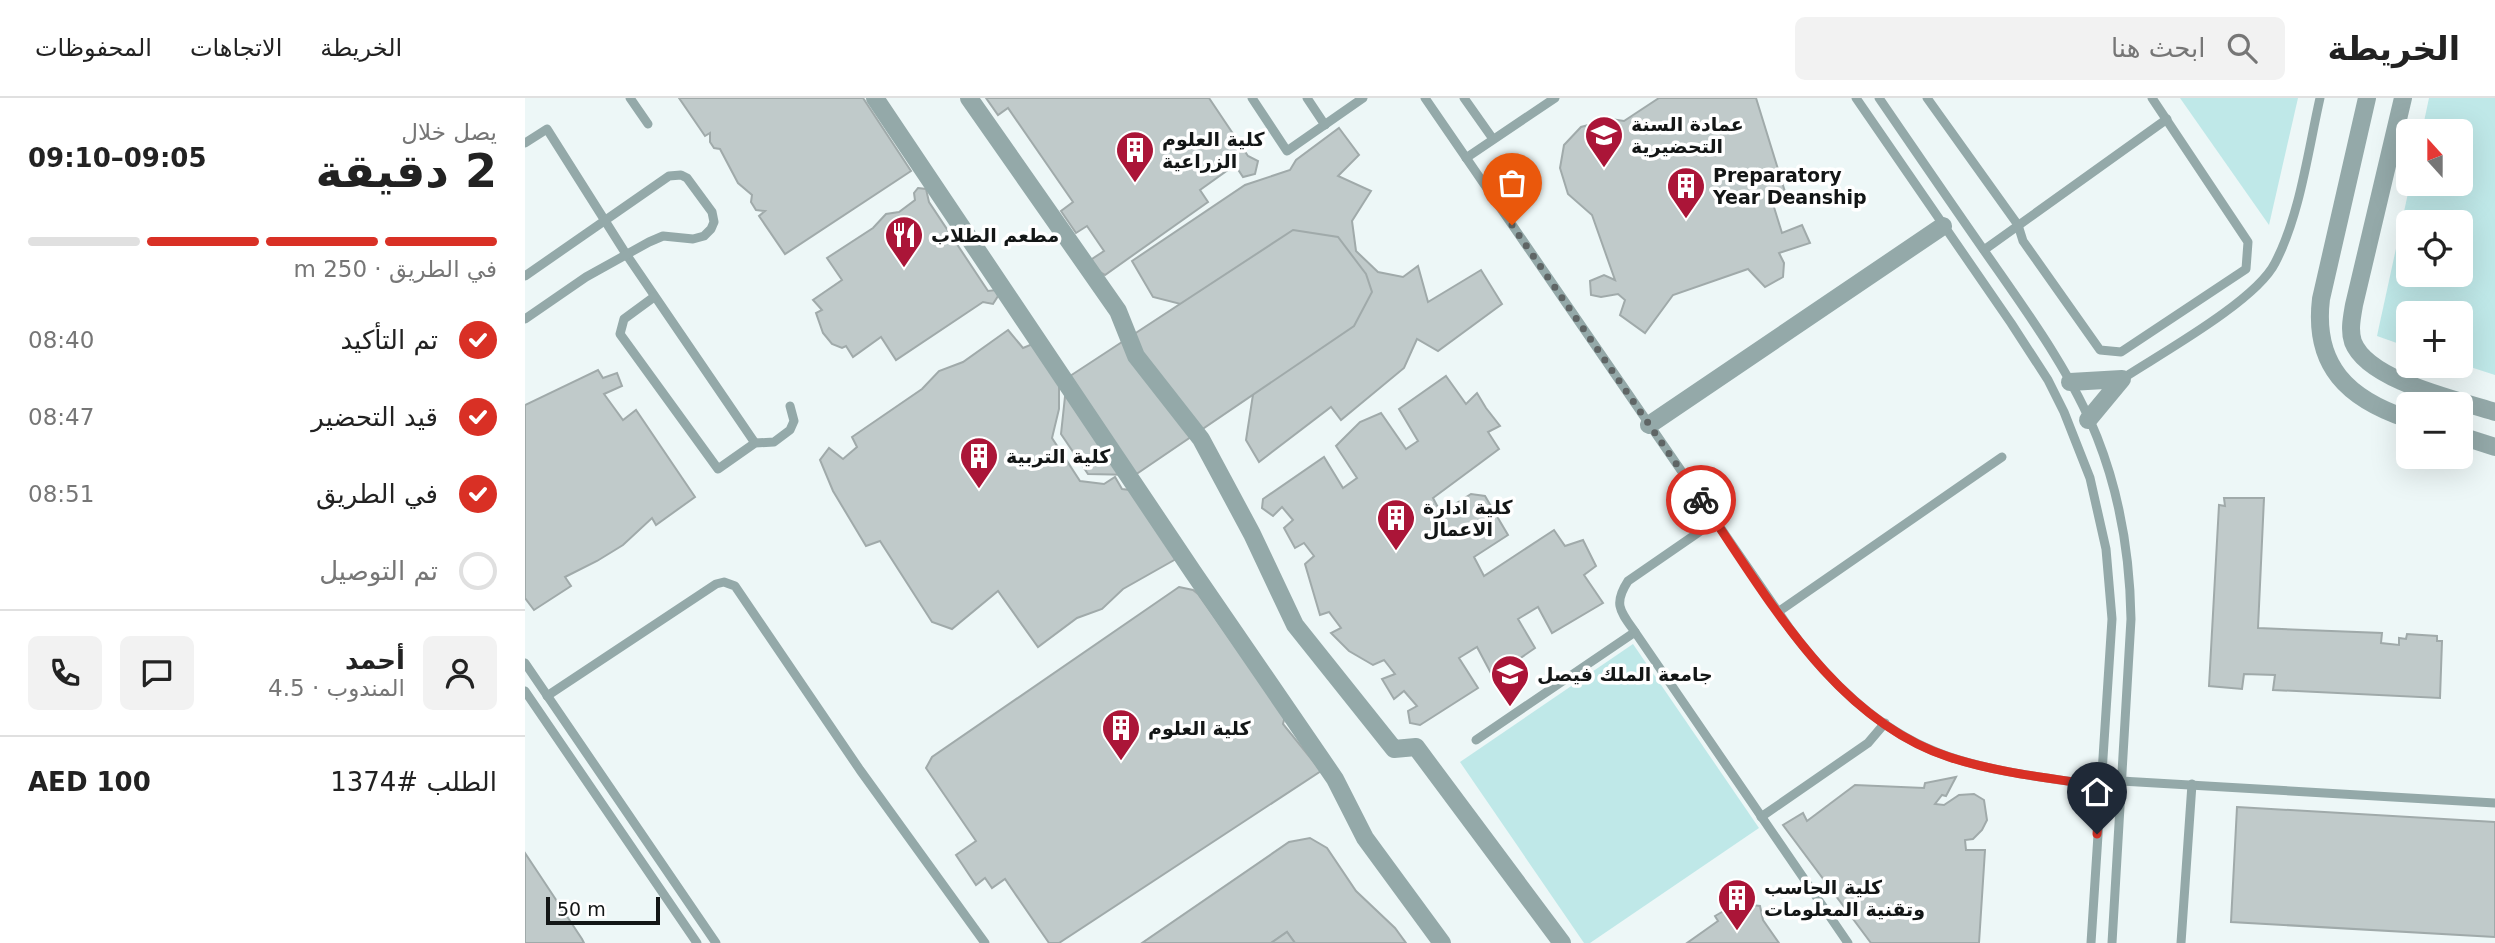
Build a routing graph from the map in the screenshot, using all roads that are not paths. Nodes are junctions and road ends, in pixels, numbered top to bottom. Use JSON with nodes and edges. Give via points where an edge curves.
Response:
{"nodes":[{"id":1,"x":630,"y":98,"type":"edge"},
{"id":2,"x":875,"y":98,"type":"edge"},
{"id":3,"x":969,"y":98,"type":"edge"},
{"id":4,"x":1252,"y":98,"type":"edge"},
{"id":5,"x":1307,"y":98,"type":"edge"},
{"id":6,"x":1363,"y":98,"type":"edge"},
{"id":7,"x":1425,"y":98,"type":"edge"},
{"id":8,"x":1464,"y":98,"type":"edge"},
{"id":9,"x":1555,"y":98,"type":"edge"},
{"id":10,"x":1856,"y":98,"type":"edge"},
{"id":11,"x":1879,"y":98,"type":"edge"},
{"id":12,"x":2153,"y":98,"type":"edge"},
{"id":13,"x":2320,"y":98,"type":"edge"},
{"id":14,"x":2367,"y":98,"type":"edge"},
{"id":15,"x":2403,"y":98,"type":"edge"},
{"id":16,"x":1929,"y":99,"type":"edge"},
{"id":17,"x":2167,"y":119,"type":"junction"},
{"id":18,"x":648,"y":124,"type":"dead end"},
{"id":19,"x":1325,"y":125,"type":"junction"},
{"id":20,"x":1493,"y":139,"type":"junction"},
{"id":21,"x":525,"y":142,"type":"edge"},
{"id":22,"x":1466,"y":158,"type":"junction"},
{"id":23,"x":605,"y":220,"type":"junction"},
{"id":24,"x":2018,"y":225,"type":"junction"},
{"id":25,"x":1943,"y":226,"type":"junction"},
{"id":26,"x":1984,"y":250,"type":"junction"},
{"id":27,"x":626,"y":254,"type":"junction"},
{"id":28,"x":525,"y":276,"type":"edge"},
{"id":29,"x":654,"y":297,"type":"junction"},
{"id":30,"x":525,"y":319,"type":"edge"},
{"id":31,"x":2122,"y":379,"type":"junction"},
{"id":32,"x":2070,"y":382,"type":"junction"},
{"id":33,"x":790,"y":406,"type":"dead end"},
{"id":34,"x":2495,"y":412,"type":"edge"},
{"id":35,"x":2396,"y":415,"type":"edge"},
{"id":36,"x":2088,"y":419,"type":"junction"},
{"id":37,"x":1649,"y":425,"type":"junction"},
{"id":38,"x":2473,"y":440,"type":"edge"},
{"id":39,"x":755,"y":443,"type":"junction"},
{"id":40,"x":2495,"y":447,"type":"edge"},
{"id":41,"x":2002,"y":457,"type":"dead end"},
{"id":42,"x":1715,"y":521,"type":"junction"},
{"id":43,"x":1778,"y":612,"type":"junction"},
{"id":44,"x":1635,"y":632,"type":"junction"},
{"id":45,"x":525,"y":663,"type":"edge"},
{"id":46,"x":525,"y":691,"type":"edge"},
{"id":47,"x":547,"y":696,"type":"junction"},
{"id":48,"x":1885,"y":723,"type":"junction"},
{"id":49,"x":1476,"y":740,"type":"dead end"},
{"id":50,"x":2121,"y":781,"type":"junction"},
{"id":51,"x":2192,"y":784,"type":"junction"},
{"id":52,"x":2101,"y":786,"type":"junction"},
{"id":53,"x":2495,"y":803,"type":"edge"},
{"id":54,"x":1761,"y":817,"type":"junction"},
{"id":55,"x":697,"y":943,"type":"edge"},
{"id":56,"x":716,"y":943,"type":"edge"},
{"id":57,"x":985,"y":943,"type":"edge"},
{"id":58,"x":1442,"y":943,"type":"edge"},
{"id":59,"x":1562,"y":943,"type":"edge"},
{"id":60,"x":1848,"y":943,"type":"edge"},
{"id":61,"x":2091,"y":943,"type":"edge"},
{"id":62,"x":2112,"y":943,"type":"edge"},
{"id":63,"x":2181,"y":943,"type":"edge"}],
"edges":[{"from":1,"to":18,"type":"lane"},
{"from":2,"to":58,"type":"street","via":[[1335,779],[1365,838]]},
{"from":3,"to":59,"type":"street","via":[[1118,312],[1136,356],[1201,439],[1295,625],[1394,749],[1416,747]]},
{"from":4,"to":19,"type":"lane","via":[[1287,151]]},
{"from":5,"to":19,"type":"lane"},
{"from":6,"to":19,"type":"lane"},
{"from":7,"to":22,"type":"lane"},
{"from":8,"to":20,"type":"lane"},
{"from":9,"to":20,"type":"lane"},
{"from":10,"to":25,"type":"lane"},
{"from":11,"to":26,"type":"lane"},
{"from":12,"to":17,"type":"lane"},
{"from":13,"to":31,"type":"lane","via":[[2292,219],[2274,265],[2222,315]]},
{"from":14,"to":35,"type":"street","via":[[2318,323],[2329,363],[2343,383]]},
{"from":15,"to":34,"type":"street","via":[[2354,305],[2353,342],[2376,369],[2400,381]]},
{"from":16,"to":24,"type":"lane"},
{"from":17,"to":24,"type":"lane"},
{"from":17,"to":24,"type":"lane","via":[[2248,243],[2246,269],[2121,352],[2100,350],[2023,241]]},
{"from":20,"to":22,"type":"lane"},
{"from":21,"to":23,"type":"lane","via":[[547,129]]},
{"from":22,"to":37,"type":"lane"},
{"from":23,"to":27,"type":"lane"},
{"from":23,"to":27,"type":"lane","via":[[669,176],[681,175],[712,212],[714,222],[704,236],[663,236]]},
{"from":23,"to":28,"type":"lane"},
{"from":24,"to":26,"type":"lane"},
{"from":25,"to":37,"type":"street"},
{"from":25,"to":52,"type":"lane","via":[[2048,380],[2090,478],[2106,548],[2112,619]]},
{"from":26,"to":32,"type":"lane"},
{"from":27,"to":29,"type":"lane"},
{"from":27,"to":30,"type":"lane"},
{"from":29,"to":39,"type":"lane"},
{"from":29,"to":39,"type":"lane","via":[[624,319],[620,334],[718,468]]},
{"from":31,"to":32,"type":"street"},
{"from":31,"to":36,"type":"street"},
{"from":32,"to":36,"type":"lane"},
{"from":33,"to":39,"type":"lane","via":[[794,421],[790,430],[774,442]]},
{"from":36,"to":50,"type":"lane","via":[[2119,508],[2130,580]]},
{"from":37,"to":42,"type":"lane"},
{"from":38,"to":40,"type":"street"},
{"from":41,"to":43,"type":"lane"},
{"from":42,"to":43,"type":"lane"},
{"from":42,"to":44,"type":"lane","via":[[1628,581],[1618,604]]},
{"from":43,"to":48,"type":"lane","via":[[1814,662]]},
{"from":44,"to":49,"type":"lane"},
{"from":44,"to":54,"type":"lane"},
{"from":45,"to":47,"type":"lane"},
{"from":46,"to":55,"type":"lane"},
{"from":47,"to":56,"type":"lane"},
{"from":47,"to":57,"type":"lane","via":[[716,584],[735,586]]},
{"from":48,"to":52,"type":"lane","via":[[1947,756],[2000,770]]},
{"from":48,"to":54,"type":"lane","via":[[1868,743]]},
{"from":50,"to":51,"type":"lane"},
{"from":50,"to":62,"type":"lane"},
{"from":51,"to":53,"type":"lane"},
{"from":51,"to":63,"type":"lane"},
{"from":52,"to":61,"type":"lane"},
{"from":54,"to":60,"type":"lane"}]}
